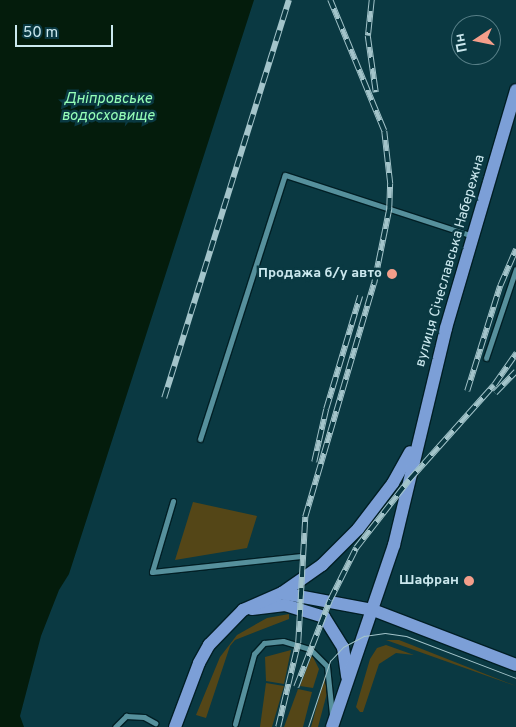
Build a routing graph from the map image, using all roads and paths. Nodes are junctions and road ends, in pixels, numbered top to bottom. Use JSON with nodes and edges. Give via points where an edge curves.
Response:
{"nodes":[{"id":1,"x":516,"y":90,"type":"edge"},
{"id":2,"x":473,"y":236,"type":"junction"},
{"id":3,"x":516,"y":269,"type":"edge"},
{"id":4,"x":486,"y":358,"type":"dead end"},
{"id":5,"x":200,"y":439,"type":"dead end"},
{"id":6,"x":416,"y":441,"type":"junction"},
{"id":7,"x":173,"y":502,"type":"dead end"},
{"id":8,"x":300,"y":556,"type":"dead end"},
{"id":9,"x":282,"y":593,"type":"junction"},
{"id":10,"x":243,"y":610,"type":"junction"},
{"id":11,"x":373,"y":610,"type":"junction"},
{"id":12,"x":516,"y":665,"type":"edge"},
{"id":13,"x":347,"y":679,"type":"junction"},
{"id":14,"x":155,"y":723,"type":"dead end"},
{"id":15,"x":234,"y":724,"type":"dead end"},
{"id":16,"x":333,"y":726,"type":"edge"},
{"id":17,"x":115,"y":727,"type":"edge"},
{"id":18,"x":176,"y":727,"type":"edge"}],
"edges":[{"from":1,"to":2,"type":"main road","name":"вулиця Січеславська Набережна"},
{"from":2,"to":5,"type":"lane","via":[[285,175]]},
{"from":2,"to":6,"type":"main road","name":"вулиця Січеславська Набережна"},
{"from":3,"to":4,"type":"lane"},
{"from":6,"to":9,"type":"main road","name":"вулиця Січеславська Набережна","via":[[393,484],[358,529],[322,565]]},
{"from":6,"to":11,"type":"main road","name":"вулиця Січеславська Набережна","via":[[394,545]]},
{"from":7,"to":8,"type":"lane","via":[[152,572]]},
{"from":9,"to":10,"type":"main road","name":"вулиця Січеславська Набережна"},
{"from":9,"to":11,"type":"main road"},
{"from":10,"to":13,"type":"main road","via":[[285,605],[324,617],[343,647]]},
{"from":10,"to":18,"type":"main road","via":[[222,630],[199,663]]},
{"from":11,"to":12,"type":"main road"},
{"from":11,"to":13,"type":"main road","name":"вулиця Січеславська Набережна"},
{"from":13,"to":16,"type":"main road","name":"вулиця Січеславська Набережна"},
{"from":14,"to":17,"type":"lane","via":[[126,716]]},
{"from":15,"to":16,"type":"lane","via":[[254,654],[264,643],[282,641],[310,649],[328,666]]}]}
